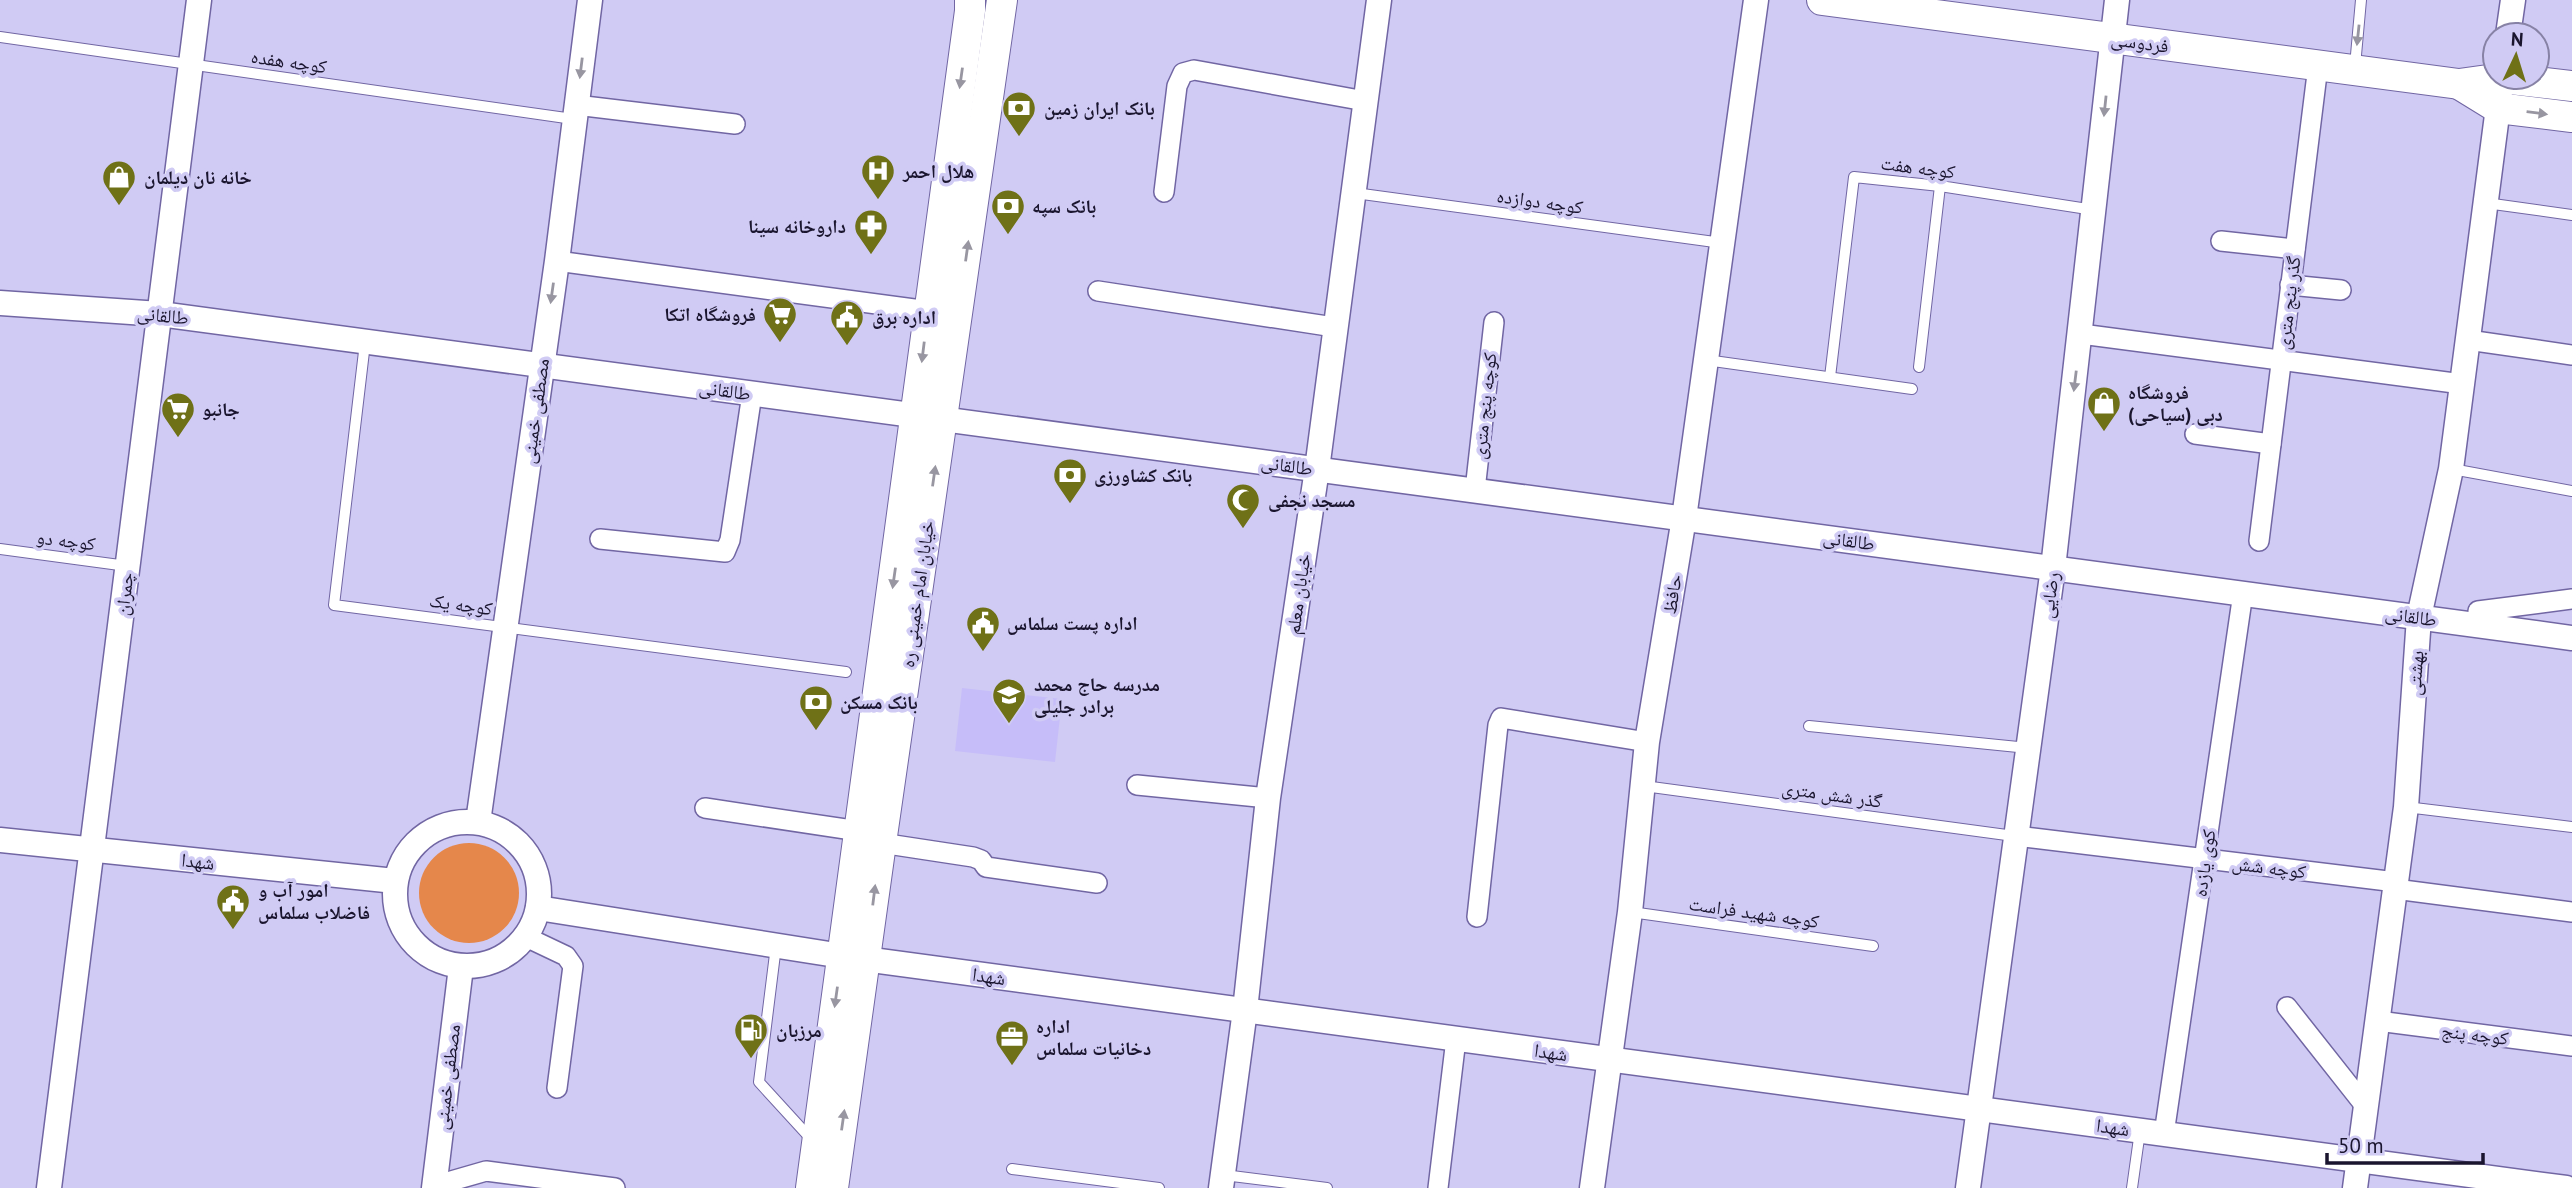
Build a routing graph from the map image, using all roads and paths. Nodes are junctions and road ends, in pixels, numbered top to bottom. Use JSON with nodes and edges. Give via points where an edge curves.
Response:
{"nodes":[{"id":1,"x":199,"y":0,"type":"edge"},
{"id":2,"x":590,"y":0,"type":"edge"},
{"id":3,"x":970,"y":0,"type":"edge"},
{"id":4,"x":1002,"y":0,"type":"edge"},
{"id":5,"x":1379,"y":0,"type":"edge"},
{"id":6,"x":1756,"y":0,"type":"edge"},
{"id":7,"x":1822,"y":0,"type":"edge"},
{"id":8,"x":2117,"y":0,"type":"edge"},
{"id":9,"x":2361,"y":0,"type":"edge"},
{"id":10,"x":2513,"y":0,"type":"edge"},
{"id":11,"x":2510,"y":21,"type":"edge"},
{"id":12,"x":0,"y":37,"type":"edge"},
{"id":13,"x":2111,"y":38,"type":"junction"},
{"id":14,"x":191,"y":64,"type":"junction"},
{"id":15,"x":2318,"y":66,"type":"junction"},
{"id":16,"x":2354,"y":71,"type":"junction"},
{"id":17,"x":2481,"y":81,"type":"edge"},
{"id":18,"x":2459,"y":84,"type":"junction"},
{"id":19,"x":2551,"y":84,"type":"edge"},
{"id":20,"x":2572,"y":86,"type":"edge"},
{"id":21,"x":2500,"y":91,"type":"edge"},
{"id":22,"x":1364,"y":100,"type":"junction"},
{"id":23,"x":2498,"y":108,"type":"junction"},
{"id":24,"x":575,"y":112,"type":"junction"},
{"id":25,"x":2572,"y":117,"type":"edge"},
{"id":26,"x":735,"y":124,"type":"dead end"},
{"id":27,"x":1940,"y":186,"type":"junction"},
{"id":28,"x":1164,"y":192,"type":"dead end"},
{"id":29,"x":1353,"y":192,"type":"junction"},
{"id":30,"x":2486,"y":203,"type":"junction"},
{"id":31,"x":2094,"y":210,"type":"junction"},
{"id":32,"x":2572,"y":215,"type":"edge"},
{"id":33,"x":2221,"y":241,"type":"dead end"},
{"id":34,"x":1723,"y":243,"type":"junction"},
{"id":35,"x":2295,"y":249,"type":"junction"},
{"id":36,"x":557,"y":261,"type":"junction"},
{"id":37,"x":2290,"y":285,"type":"junction"},
{"id":38,"x":2341,"y":290,"type":"dead end"},
{"id":39,"x":1098,"y":291,"type":"dead end"},
{"id":40,"x":0,"y":303,"type":"edge"},
{"id":41,"x":929,"y":311,"type":"junction"},
{"id":42,"x":160,"y":313,"type":"junction"},
{"id":43,"x":1494,"y":322,"type":"dead end"},
{"id":44,"x":1334,"y":327,"type":"junction"},
{"id":45,"x":2081,"y":334,"type":"junction"},
{"id":46,"x":2468,"y":340,"type":"junction"},
{"id":47,"x":365,"y":341,"type":"junction"},
{"id":48,"x":2572,"y":355,"type":"edge"},
{"id":49,"x":2281,"y":359,"type":"junction"},
{"id":50,"x":1706,"y":360,"type":"junction"},
{"id":51,"x":541,"y":365,"type":"junction"},
{"id":52,"x":1919,"y":368,"type":"dead end"},
{"id":53,"x":1830,"y":377,"type":"junction"},
{"id":54,"x":2462,"y":384,"type":"junction"},
{"id":55,"x":1912,"y":389,"type":"dead end"},
{"id":56,"x":752,"y":394,"type":"junction"},
{"id":57,"x":929,"y":417,"type":"junction"},
{"id":58,"x":2195,"y":434,"type":"dead end"},
{"id":59,"x":2271,"y":443,"type":"junction"},
{"id":60,"x":1317,"y":469,"type":"junction"},
{"id":61,"x":2451,"y":469,"type":"junction"},
{"id":62,"x":1475,"y":490,"type":"junction"},
{"id":63,"x":2572,"y":491,"type":"edge"},
{"id":64,"x":1684,"y":518,"type":"junction"},
{"id":65,"x":600,"y":539,"type":"dead end"},
{"id":66,"x":2259,"y":541,"type":"dead end"},
{"id":67,"x":0,"y":549,"type":"edge"},
{"id":68,"x":127,"y":566,"type":"junction"},
{"id":69,"x":2053,"y":568,"type":"junction"},
{"id":70,"x":2243,"y":593,"type":"junction"},
{"id":71,"x":2572,"y":599,"type":"edge"},
{"id":72,"x":2479,"y":611,"type":"dead end"},
{"id":73,"x":2419,"y":617,"type":"junction"},
{"id":74,"x":506,"y":628,"type":"junction"},
{"id":75,"x":2572,"y":638,"type":"edge"},
{"id":76,"x":846,"y":672,"type":"dead end"},
{"id":77,"x":1809,"y":726,"type":"dead end"},
{"id":78,"x":1647,"y":742,"type":"junction"},
{"id":79,"x":2028,"y":748,"type":"junction"},
{"id":80,"x":1137,"y":785,"type":"dead end"},
{"id":81,"x":1644,"y":786,"type":"junction"},
{"id":82,"x":1268,"y":798,"type":"junction"},
{"id":83,"x":705,"y":807,"type":"dead end"},
{"id":84,"x":2406,"y":807,"type":"junction"},
{"id":85,"x":478,"y":822,"type":"junction"},
{"id":86,"x":2572,"y":827,"type":"edge"},
{"id":87,"x":2016,"y":836,"type":"junction"},
{"id":88,"x":870,"y":837,"type":"junction"},
{"id":89,"x":0,"y":840,"type":"edge"},
{"id":90,"x":91,"y":851,"type":"junction"},
{"id":91,"x":2204,"y":859,"type":"junction"},
{"id":92,"x":395,"y":881,"type":"junction"},
{"id":93,"x":1097,"y":883,"type":"dead end"},
{"id":94,"x":2396,"y":885,"type":"junction"},
{"id":95,"x":538,"y":908,"type":"junction"},
{"id":96,"x":1630,"y":912,"type":"junction"},
{"id":97,"x":2572,"y":912,"type":"edge"},
{"id":98,"x":1477,"y":917,"type":"dead end"},
{"id":99,"x":526,"y":937,"type":"junction"},
{"id":100,"x":776,"y":946,"type":"junction"},
{"id":101,"x":1873,"y":946,"type":"dead end"},
{"id":102,"x":854,"y":958,"type":"junction"},
{"id":103,"x":461,"y":967,"type":"junction"},
{"id":104,"x":2287,"y":1007,"type":"dead end"},
{"id":105,"x":1245,"y":1010,"type":"junction"},
{"id":106,"x":2378,"y":1021,"type":"junction"},
{"id":107,"x":1456,"y":1039,"type":"junction"},
{"id":108,"x":2572,"y":1046,"type":"edge"},
{"id":109,"x":1610,"y":1059,"type":"junction"},
{"id":110,"x":557,"y":1088,"type":"dead end"},
{"id":111,"x":2366,"y":1107,"type":"junction"},
{"id":112,"x":1979,"y":1109,"type":"junction"},
{"id":113,"x":2152,"y":1132,"type":"junction"},
{"id":114,"x":817,"y":1145,"type":"junction"},
{"id":115,"x":2359,"y":1160,"type":"junction"},
{"id":116,"x":1012,"y":1169,"type":"dead end"},
{"id":117,"x":1222,"y":1181,"type":"edge"},
{"id":118,"x":434,"y":1187,"type":"edge"},
{"id":119,"x":49,"y":1188,"type":"edge"},
{"id":120,"x":615,"y":1188,"type":"edge"},
{"id":121,"x":811,"y":1188,"type":"edge"},
{"id":122,"x":833,"y":1188,"type":"edge"},
{"id":123,"x":1159,"y":1188,"type":"edge"},
{"id":124,"x":1327,"y":1188,"type":"edge"},
{"id":125,"x":1438,"y":1188,"type":"edge"},
{"id":126,"x":1592,"y":1188,"type":"edge"},
{"id":127,"x":1968,"y":1188,"type":"edge"},
{"id":128,"x":2132,"y":1188,"type":"edge"},
{"id":129,"x":2355,"y":1188,"type":"edge"},
{"id":130,"x":2566,"y":1188,"type":"edge"}],
"edges":[{"from":1,"to":14,"type":"street","name":"چمران"},
{"from":2,"to":24,"type":"street","name":"مصطفی خمینی","one_way":true},
{"from":3,"to":41,"type":"main road","name":"خیابان امام خمینی ره","one_way":true},
{"from":57,"to":4,"type":"main road","name":"خیابان امام خمینی ره","one_way":true},
{"from":5,"to":22,"type":"street","name":"خیابان معلم"},
{"from":6,"to":34,"type":"street","name":"حافظ"},
{"from":7,"to":13,"type":"main road","name":"فردوسی"},
{"from":8,"to":13,"type":"street","name":"رضایی"},
{"from":9,"to":16,"type":"lane","one_way":true},
{"from":10,"to":11,"type":"street"},
{"from":12,"to":14,"type":"lane","name":"کوچه هفده"},
{"from":13,"to":15,"type":"main road","name":"فردوسی"},
{"from":13,"to":31,"type":"street","name":"رضایی","one_way":true},
{"from":14,"to":24,"type":"lane","name":"کوچه هفده"},
{"from":14,"to":42,"type":"street","name":"چمران"},
{"from":15,"to":16,"type":"main road","name":"فردوسی"},
{"from":15,"to":35,"type":"street","name":"گذر پنج متری"},
{"from":16,"to":18,"type":"main road","name":"فردوسی"},
{"from":17,"to":18,"type":"main road","name":"فردوسی"},
{"from":18,"to":23,"type":"main road","name":"فردوسی"},
{"from":19,"to":20,"type":"main road","name":"فردوسی"},
{"from":21,"to":23,"type":"street","name":"بهشتی"},
{"from":22,"to":28,"type":"street","via":[[1194,70],[1183,73],[1177,86]]},
{"from":22,"to":29,"type":"street","name":"خیابان معلم"},
{"from":23,"to":25,"type":"main road","name":"فردوسی","one_way":true},
{"from":23,"to":30,"type":"street","name":"بهشتی"},
{"from":24,"to":26,"type":"street"},
{"from":24,"to":36,"type":"street","name":"مصطفی خمینی"},
{"from":27,"to":31,"type":"lane","name":"کوچه هفت"},
{"from":27,"to":52,"type":"lane"},
{"from":27,"to":53,"type":"lane","name":"کوچه هفت","via":[[1854,177]]},
{"from":29,"to":34,"type":"lane","name":"کوچه دوازده"},
{"from":29,"to":44,"type":"street","name":"خیابان معلم"},
{"from":30,"to":32,"type":"lane"},
{"from":30,"to":46,"type":"street","name":"بهشتی"},
{"from":31,"to":45,"type":"street","name":"رضایی"},
{"from":33,"to":35,"type":"street"},
{"from":34,"to":50,"type":"street","name":"حافظ"},
{"from":35,"to":37,"type":"street","name":"گذر پنج متری"},
{"from":36,"to":41,"type":"street"},
{"from":36,"to":51,"type":"street","name":"مصطفی خمینی","one_way":true},
{"from":37,"to":38,"type":"street"},
{"from":37,"to":49,"type":"street","name":"گذر پنج متری"},
{"from":39,"to":44,"type":"street"},
{"from":40,"to":42,"type":"street","name":"طالقانی"},
{"from":41,"to":57,"type":"main road","name":"خیابان امام خمینی ره","one_way":true},
{"from":42,"to":47,"type":"street","name":"طالقانی"},
{"from":42,"to":68,"type":"street","name":"چمران"},
{"from":43,"to":62,"type":"street","name":"کوچه پنج متری"},
{"from":44,"to":60,"type":"street","name":"خیابان معلم"},
{"from":45,"to":49,"type":"street"},
{"from":45,"to":69,"type":"street","name":"رضایی","one_way":true},
{"from":46,"to":48,"type":"street"},
{"from":46,"to":54,"type":"street","name":"بهشتی"},
{"from":47,"to":51,"type":"street","name":"طالقانی"},
{"from":47,"to":74,"type":"lane","name":"کوچه یک","via":[[334,605]]},
{"from":49,"to":54,"type":"street"},
{"from":49,"to":59,"type":"street","name":"گذر پنج متری"},
{"from":50,"to":53,"type":"lane"},
{"from":50,"to":64,"type":"street","name":"حافظ"},
{"from":51,"to":56,"type":"street","name":"طالقانی"},
{"from":51,"to":74,"type":"street","name":"مصطفی خمینی"},
{"from":53,"to":55,"type":"lane"},
{"from":54,"to":61,"type":"street","name":"بهشتی"},
{"from":56,"to":57,"type":"street","name":"طالقانی"},
{"from":56,"to":65,"type":"street","via":[[725,552]]},
{"from":57,"to":60,"type":"street","name":"طالقانی"},
{"from":57,"to":88,"type":"main road","name":"خیابان امام خمینی ره"},
{"from":58,"to":59,"type":"street"},
{"from":59,"to":66,"type":"street","name":"گذر پنج متری"},
{"from":60,"to":62,"type":"street","name":"طالقانی"},
{"from":60,"to":82,"type":"street","name":"خیابان معلم"},
{"from":61,"to":63,"type":"lane"},
{"from":61,"to":73,"type":"street","name":"بهشتی"},
{"from":62,"to":64,"type":"street","name":"طالقانی"},
{"from":64,"to":69,"type":"street","name":"طالقانی"},
{"from":64,"to":78,"type":"street","name":"حافظ"},
{"from":67,"to":68,"type":"lane","name":"کوچه دو"},
{"from":68,"to":90,"type":"street","name":"چمران"},
{"from":69,"to":70,"type":"street","name":"طالقانی"},
{"from":69,"to":79,"type":"street","name":"رضایی"},
{"from":70,"to":73,"type":"street","name":"طالقانی"},
{"from":70,"to":91,"type":"street","name":"کوی یازده"},
{"from":71,"to":72,"type":"street"},
{"from":73,"to":75,"type":"street","name":"طالقانی"},
{"from":73,"to":84,"type":"street","name":"بهشتی"},
{"from":74,"to":76,"type":"lane","name":"کوچه یک"},
{"from":74,"to":85,"type":"street","name":"مصطفی خمینی"},
{"from":77,"to":79,"type":"lane"},
{"from":78,"to":81,"type":"street","name":"حافظ"},
{"from":78,"to":98,"type":"street","via":[[1501,718]]},
{"from":79,"to":87,"type":"street","name":"رضایی"},
{"from":80,"to":82,"type":"street"},
{"from":81,"to":87,"type":"lane","name":"گذر شش متری"},
{"from":81,"to":96,"type":"street","name":"حافظ"},
{"from":82,"to":105,"type":"street","name":"خیابان معلم"},
{"from":83,"to":88,"type":"street"},
{"from":84,"to":86,"type":"lane"},
{"from":84,"to":94,"type":"street","name":"بهشتی"},
{"from":85,"to":92,"type":"street","via":[[454,822],[432,830],[400,863]]},
{"from":85,"to":95,"type":"street","via":[[502,830],[521,845],[534,866],[540,890]]},
{"from":87,"to":91,"type":"street","name":"کوچه شش"},
{"from":87,"to":112,"type":"street","name":"رضایی"},
{"from":88,"to":93,"type":"street","via":[[973,857],[986,867]]},
{"from":88,"to":102,"type":"main road","name":"خیابان امام خمینی ره"},
{"from":89,"to":90,"type":"street","name":"شهدا"},
{"from":90,"to":92,"type":"street","name":"شهدا"},
{"from":90,"to":119,"type":"street","name":"چمران"},
{"from":91,"to":94,"type":"street","name":"کوچه شش"},
{"from":91,"to":113,"type":"street","name":"کوی یازده"},
{"from":92,"to":103,"type":"street","via":[[395,909],[403,930],[428,955]]},
{"from":94,"to":97,"type":"street","name":"کوچه شش"},
{"from":94,"to":106,"type":"street","name":"بهشتی"},
{"from":95,"to":99,"type":"street"},
{"from":95,"to":100,"type":"street","name":"شهدا"},
{"from":96,"to":101,"type":"lane","name":"کوچه شهید فراست"},
{"from":96,"to":109,"type":"street","name":"حافظ"},
{"from":99,"to":103,"type":"street","via":[[508,954],[485,965]]},
{"from":99,"to":110,"type":"street","via":[[566,956],[573,966]]},
{"from":100,"to":102,"type":"street","name":"شهدا"},
{"from":100,"to":114,"type":"lane","via":[[759,1082]]},
{"from":102,"to":105,"type":"street","name":"شهدا"},
{"from":102,"to":114,"type":"main road","name":"خیابان امام خمینی ره","one_way":true},
{"from":122,"to":102,"type":"main road","name":"خیابان امام خمینی ره","one_way":true},
{"from":103,"to":118,"type":"street","name":"مصطفی خمینی"},
{"from":104,"to":111,"type":"street"},
{"from":105,"to":107,"type":"street","name":"شهدا"},
{"from":105,"to":117,"type":"street","name":"خیابان معلم"},
{"from":106,"to":108,"type":"street","name":"کوچه پنج"},
{"from":106,"to":111,"type":"street","name":"بهشتی"},
{"from":107,"to":109,"type":"street","name":"شهدا"},
{"from":107,"to":125,"type":"street"},
{"from":109,"to":112,"type":"street","name":"شهدا"},
{"from":109,"to":126,"type":"street","name":"حافظ"},
{"from":111,"to":115,"type":"street","name":"بهشتی"},
{"from":112,"to":113,"type":"street","name":"شهدا"},
{"from":112,"to":127,"type":"street","name":"رضایی"},
{"from":113,"to":115,"type":"street","name":"شهدا"},
{"from":113,"to":128,"type":"lane"},
{"from":114,"to":121,"type":"main road","name":"خیابان امام خمینی ره"},
{"from":115,"to":129,"type":"street","name":"بهشتی"},
{"from":115,"to":130,"type":"street","name":"شهدا"},
{"from":116,"to":123,"type":"lane"},
{"from":117,"to":124,"type":"lane"},
{"from":118,"to":120,"type":"street","via":[[485,1171]]}]}
